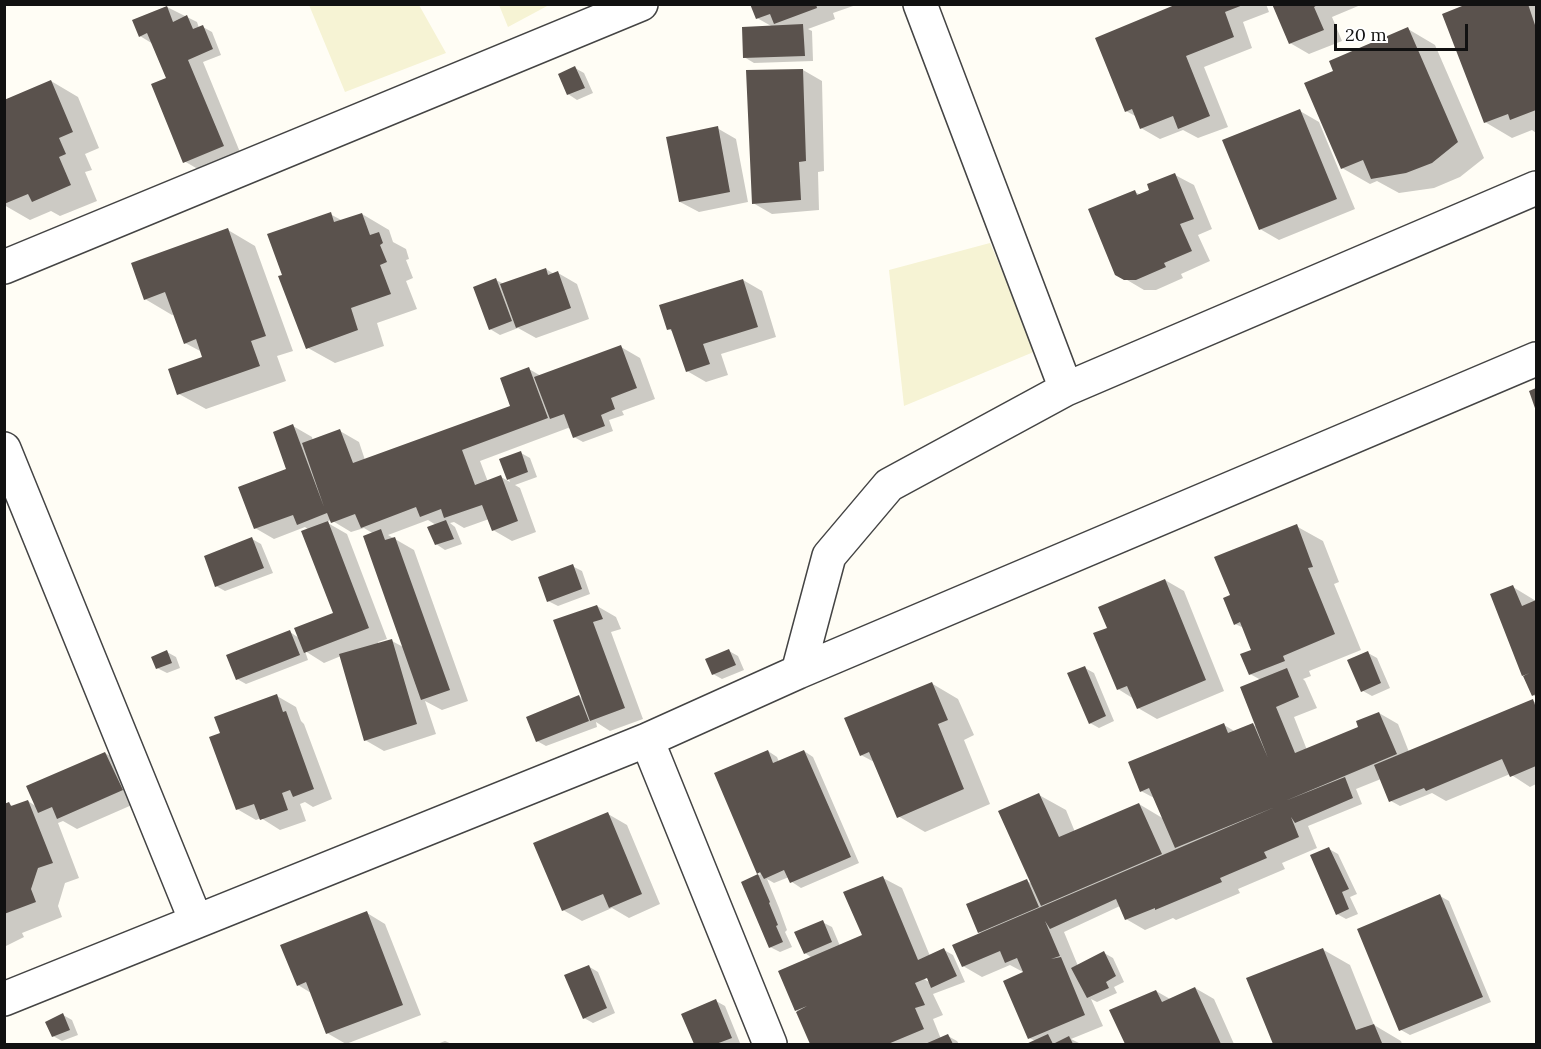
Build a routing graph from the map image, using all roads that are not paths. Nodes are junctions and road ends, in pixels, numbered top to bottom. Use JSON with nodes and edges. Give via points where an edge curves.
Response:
{"nodes":[{"id":1,"x":641,"y":4,"type":"edge"},
{"id":2,"x":921,"y":4,"type":"edge"},
{"id":3,"x":1536,"y":188,"type":"edge"},
{"id":4,"x":4,"y":267,"type":"edge"},
{"id":5,"x":1536,"y":359,"type":"edge"},
{"id":6,"x":1066,"y":390,"type":"junction"},
{"id":7,"x":4,"y":449,"type":"edge"},
{"id":8,"x":798,"y":672,"type":"junction"},
{"id":9,"x":647,"y":740,"type":"junction"},
{"id":10,"x":195,"y":921,"type":"junction"},
{"id":11,"x":4,"y":999,"type":"edge"},
{"id":12,"x":770,"y":1044,"type":"edge"}],
"edges":[{"from":1,"to":4,"type":"street"},
{"from":2,"to":6,"type":"street"},
{"from":3,"to":6,"type":"street"},
{"from":5,"to":8,"type":"street"},
{"from":6,"to":8,"type":"street","via":[[889,485],[829,556]]},
{"from":7,"to":10,"type":"street"},
{"from":8,"to":9,"type":"street"},
{"from":9,"to":10,"type":"street"},
{"from":9,"to":12,"type":"street"},
{"from":10,"to":11,"type":"street"}]}
